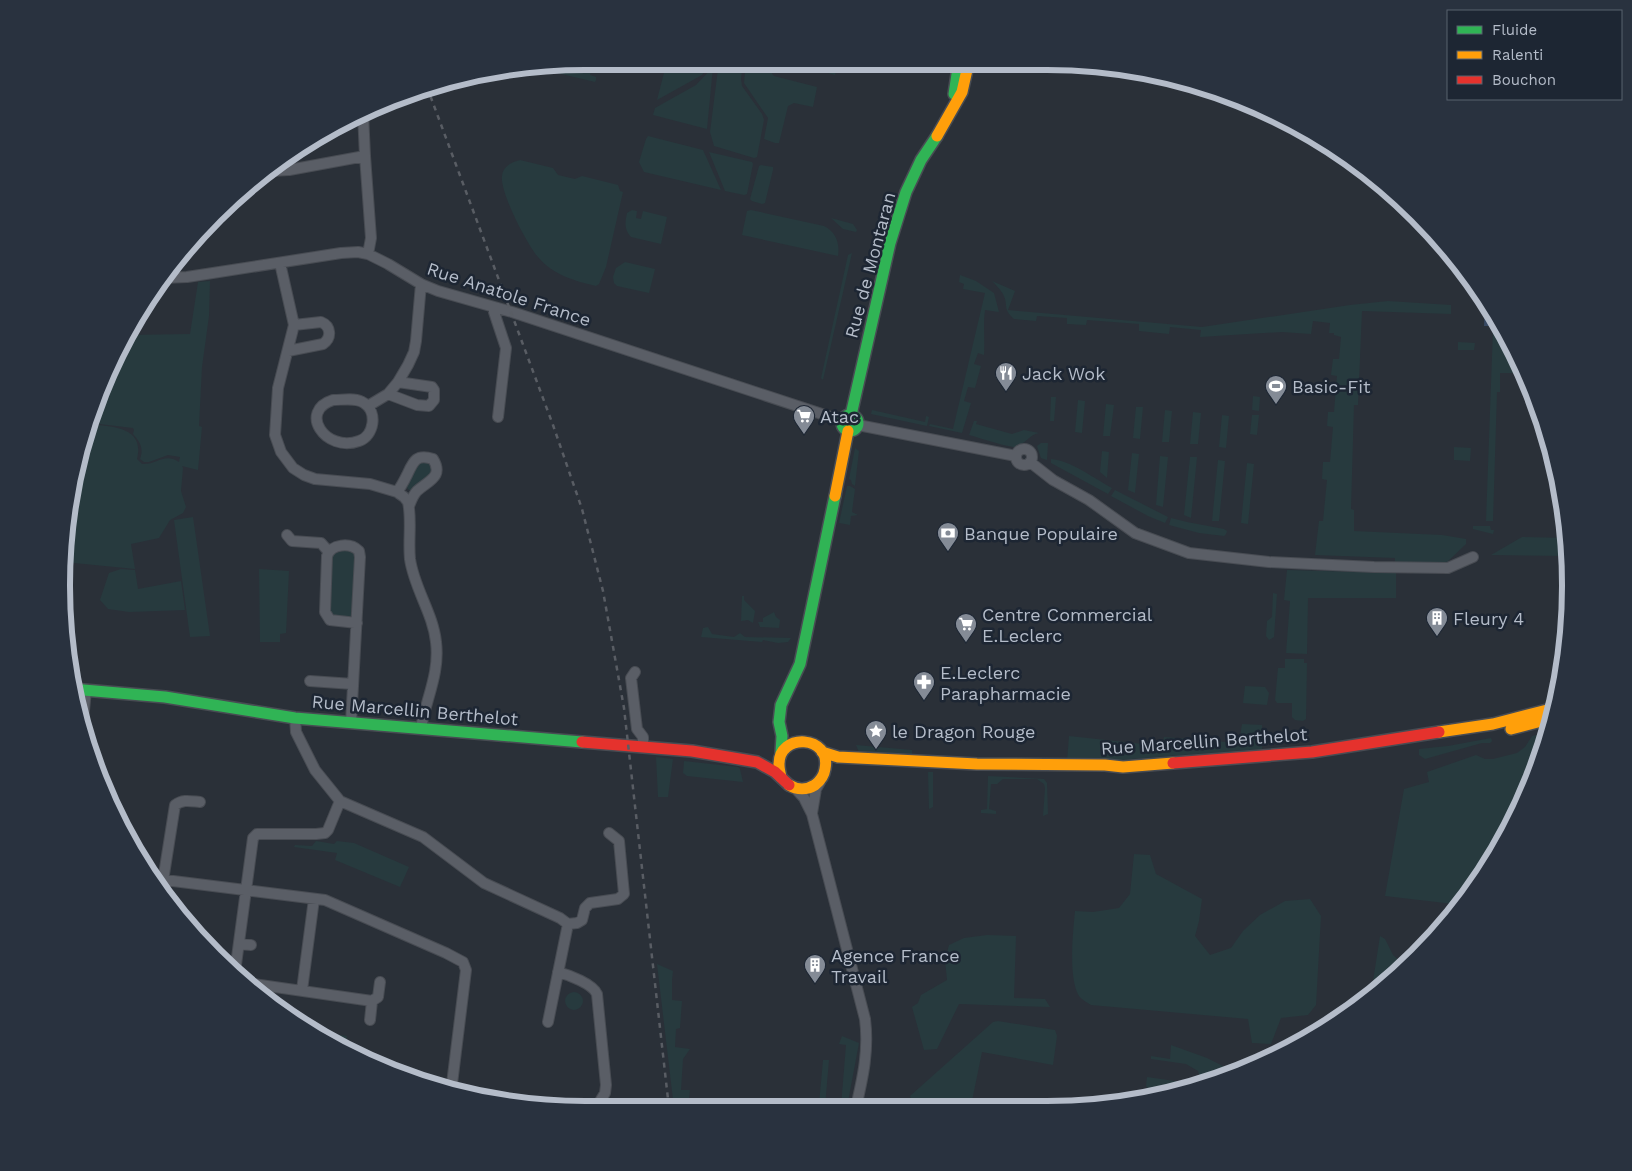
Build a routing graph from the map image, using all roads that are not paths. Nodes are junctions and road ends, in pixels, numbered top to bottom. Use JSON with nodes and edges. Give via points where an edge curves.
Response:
{"nodes":[{"id":1,"x":957,"y":70,"type":"edge"},
{"id":2,"x":967,"y":70,"type":"edge"},
{"id":3,"x":955,"y":104,"type":"junction"},
{"id":4,"x":363,"y":121,"type":"edge"},
{"id":5,"x":364,"y":156,"type":"junction"},
{"id":6,"x":281,"y":170,"type":"edge"},
{"id":7,"x":368,"y":254,"type":"junction"},
{"id":8,"x":280,"y":263,"type":"junction"},
{"id":9,"x":173,"y":277,"type":"edge"},
{"id":10,"x":421,"y":284,"type":"junction"},
{"id":11,"x":494,"y":307,"type":"junction"},
{"id":12,"x":294,"y":325,"type":"junction"},
{"id":13,"x":288,"y":351,"type":"junction"},
{"id":14,"x":398,"y":382,"type":"junction"},
{"id":15,"x":388,"y":394,"type":"junction"},
{"id":16,"x":368,"y":406,"type":"junction"},
{"id":17,"x":498,"y":417,"type":"dead end"},
{"id":18,"x":850,"y":423,"type":"junction"},
{"id":19,"x":397,"y":492,"type":"junction"},
{"id":20,"x":409,"y":506,"type":"junction"},
{"id":21,"x":287,"y":535,"type":"dead end"},
{"id":22,"x":328,"y":551,"type":"junction"},
{"id":23,"x":1472,"y":557,"type":"dead end"},
{"id":24,"x":357,"y":623,"type":"junction"},
{"id":25,"x":635,"y":672,"type":"dead end"},
{"id":26,"x":310,"y":681,"type":"dead end"},
{"id":27,"x":353,"y":684,"type":"junction"},
{"id":28,"x":81,"y":690,"type":"edge"},
{"id":29,"x":86,"y":690,"type":"junction"},
{"id":30,"x":85,"y":705,"type":"edge"},
{"id":31,"x":1546,"y":710,"type":"edge"},
{"id":32,"x":780,"y":715,"type":"junction"},
{"id":33,"x":295,"y":718,"type":"junction"},
{"id":34,"x":1544,"y":720,"type":"edge"},
{"id":35,"x":351,"y":723,"type":"junction"},
{"id":36,"x":421,"y":728,"type":"junction"},
{"id":37,"x":801,"y":741,"type":"junction"},
{"id":38,"x":643,"y":747,"type":"junction"},
{"id":39,"x":822,"y":752,"type":"junction"},
{"id":40,"x":780,"y":754,"type":"junction"},
{"id":41,"x":757,"y":762,"type":"junction"},
{"id":42,"x":781,"y":777,"type":"junction"},
{"id":43,"x":822,"y":778,"type":"junction"},
{"id":44,"x":796,"y":788,"type":"junction"},
{"id":45,"x":340,"y":801,"type":"junction"},
{"id":46,"x":200,"y":802,"type":"dead end"},
{"id":47,"x":812,"y":814,"type":"junction"},
{"id":48,"x":609,"y":833,"type":"dead end"},
{"id":49,"x":162,"y":878,"type":"edge"},
{"id":50,"x":165,"y":882,"type":"edge"},
{"id":51,"x":245,"y":891,"type":"junction"},
{"id":52,"x":314,"y":899,"type":"junction"},
{"id":53,"x":568,"y":924,"type":"junction"},
{"id":54,"x":239,"y":944,"type":"junction"},
{"id":55,"x":251,"y":945,"type":"dead end"},
{"id":56,"x":236,"y":964,"type":"edge"},
{"id":57,"x":558,"y":972,"type":"junction"},
{"id":58,"x":380,"y":982,"type":"dead end"},
{"id":59,"x":261,"y":985,"type":"edge"},
{"id":60,"x":302,"y":990,"type":"junction"},
{"id":61,"x":372,"y":1001,"type":"junction"},
{"id":62,"x":370,"y":1020,"type":"dead end"},
{"id":63,"x":548,"y":1022,"type":"dead end"},
{"id":64,"x":452,"y":1083,"type":"edge"},
{"id":65,"x":600,"y":1101,"type":"edge"},
{"id":66,"x":857,"y":1101,"type":"edge"}],
"edges":[{"from":1,"to":3,"type":"main road","name":"Rue de Montaran"},
{"from":2,"to":3,"type":"main road","name":"Rue de Montaran","via":[[962,92]]},
{"from":3,"to":18,"type":"main road","name":"Rue de Montaran","via":[[920,160],[906,192],[888,250]]},
{"from":4,"to":5,"type":"street"},
{"from":5,"to":6,"type":"street"},
{"from":5,"to":7,"type":"street","via":[[370,238]]},
{"from":7,"to":8,"type":"street","name":"Rue Anatole France","via":[[341,252]]},
{"from":7,"to":10,"type":"street","name":"Rue Anatole France"},
{"from":8,"to":9,"type":"street","name":"Rue Anatole France"},
{"from":8,"to":12,"type":"street"},
{"from":10,"to":11,"type":"street","name":"Rue Anatole France"},
{"from":10,"to":14,"type":"street","via":[[414,352]]},
{"from":11,"to":17,"type":"street","via":[[506,348]]},
{"from":11,"to":18,"type":"street","name":"Rue Anatole France"},
{"from":12,"to":13,"type":"street"},
{"from":12,"to":13,"type":"street","via":[[321,322],[330,336],[324,344]]},
{"from":13,"to":19,"type":"street","via":[[278,388],[275,422],[276,441],[286,461],[299,472],[315,478],[370,484]]},
{"from":14,"to":15,"type":"street"},
{"from":14,"to":15,"type":"street","via":[[432,387],[434,400],[429,406],[422,406]]},
{"from":15,"to":16,"type":"street"},
{"from":16,"to":16,"type":"street","via":[[353,400],[328,402],[319,412],[317,422],[320,430],[337,442],[362,440],[368,436],[373,424]]},
{"from":18,"to":23,"type":"street","name":"Rue Anatole France","via":[[1016,456],[1020,450],[1027,450],[1032,456],[1030,462],[1053,480],[1089,500],[1135,533],[1189,553],[1270,562],[1448,568]]},
{"from":18,"to":32,"type":"main road","name":"Rue de Montaran","via":[[800,664],[784,696]]},
{"from":19,"to":20,"type":"street"},
{"from":19,"to":20,"type":"street","via":[[413,462],[422,457],[433,459],[437,472],[415,493]]},
{"from":20,"to":36,"type":"street","via":[[410,559],[432,622],[437,653],[435,677]]},
{"from":21,"to":22,"type":"street","via":[[292,541],[321,543]]},
{"from":22,"to":24,"type":"street","via":[[325,612],[330,620]]},
{"from":22,"to":24,"type":"street","via":[[333,547],[352,546],[359,551]]},
{"from":24,"to":27,"type":"street"},
{"from":25,"to":38,"type":"street","via":[[631,678],[637,729],[643,737]]},
{"from":26,"to":27,"type":"street"},
{"from":27,"to":35,"type":"street"},
{"from":28,"to":29,"type":"main road","name":"Rue Marcellin Berthelot"},
{"from":29,"to":30,"type":"street"},
{"from":29,"to":33,"type":"main road","name":"Rue Marcellin Berthelot","via":[[165,696]]},
{"from":31,"to":39,"type":"main road","name":"Rue Marcellin Berthelot","via":[[1493,724],[1312,752],[1123,767],[977,764],[838,757]]},
{"from":32,"to":37,"type":"main road","via":[[788,730]]},
{"from":32,"to":40,"type":"main road","name":"Rue de Montaran"},
{"from":33,"to":35,"type":"main road","name":"Rue Marcellin Berthelot"},
{"from":33,"to":45,"type":"street","via":[[296,732],[315,770]]},
{"from":34,"to":43,"type":"main road","name":"Rue Marcellin Berthelot","via":[[1410,747],[1153,769],[1058,772],[1039,768],[978,769],[846,762]]},
{"from":35,"to":36,"type":"main road","name":"Rue Marcellin Berthelot"},
{"from":36,"to":38,"type":"main road","name":"Rue Marcellin Berthelot"},
{"from":37,"to":39,"type":"main road","name":"Rue Marcellin Berthelot","via":[[813,744]]},
{"from":37,"to":40,"type":"main road","name":"Rue Marcellin Berthelot","via":[[786,746]]},
{"from":38,"to":41,"type":"main road","name":"Rue Marcellin Berthelot"},
{"from":39,"to":43,"type":"main road","via":[[826,763]]},
{"from":40,"to":41,"type":"main road","name":"Rue Marcellin Berthelot"},
{"from":40,"to":42,"type":"main road","via":[[778,770]]},
{"from":41,"to":42,"type":"main road","name":"Rue Marcellin Berthelot"},
{"from":42,"to":44,"type":"main road","name":"Rue Marcellin Berthelot"},
{"from":43,"to":44,"type":"main road","name":"Rue Marcellin Berthelot","via":[[808,788]]},
{"from":43,"to":47,"type":"street","via":[[816,789]]},
{"from":44,"to":47,"type":"street"},
{"from":45,"to":51,"type":"street","via":[[325,833],[254,835]]},
{"from":45,"to":53,"type":"street","via":[[423,837],[484,882]]},
{"from":46,"to":49,"type":"street","via":[[185,800],[174,805]]},
{"from":47,"to":66,"type":"street","via":[[865,1019],[866,1056]]},
{"from":48,"to":53,"type":"street","via":[[619,841],[624,894],[618,900],[590,903],[582,920]]},
{"from":50,"to":51,"type":"street"},
{"from":51,"to":52,"type":"street"},
{"from":51,"to":54,"type":"street"},
{"from":52,"to":60,"type":"street"},
{"from":52,"to":64,"type":"street","via":[[332,902],[463,962],[466,970]]},
{"from":53,"to":57,"type":"street"},
{"from":54,"to":55,"type":"street"},
{"from":54,"to":56,"type":"street"},
{"from":57,"to":63,"type":"street"},
{"from":57,"to":65,"type":"street","via":[[593,987],[597,994],[606,1085]]},
{"from":58,"to":61,"type":"street","via":[[378,996]]},
{"from":59,"to":60,"type":"street"},
{"from":60,"to":61,"type":"street"},
{"from":61,"to":62,"type":"street"}]}
